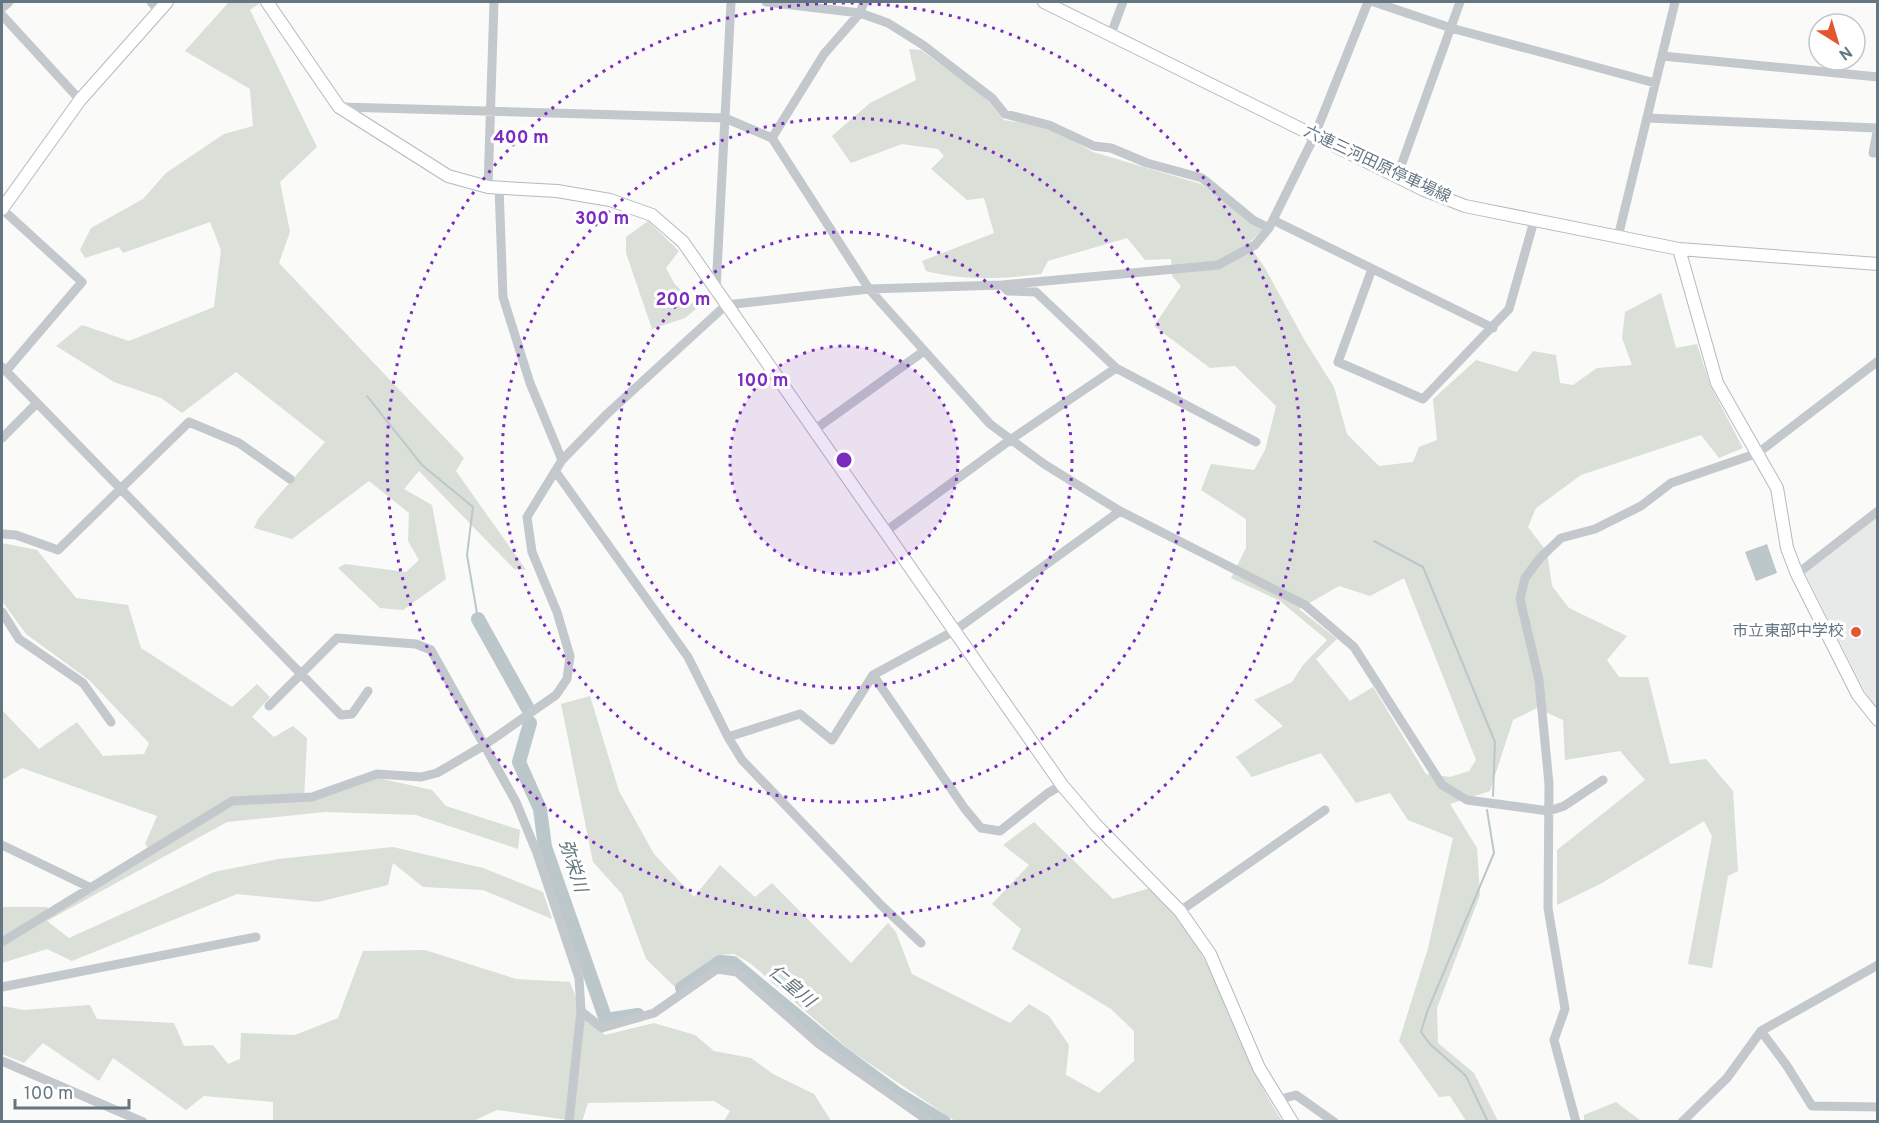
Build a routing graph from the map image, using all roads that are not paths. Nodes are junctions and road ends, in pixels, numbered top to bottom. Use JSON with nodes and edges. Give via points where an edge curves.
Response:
{"nodes":[{"id":1,"x":9,"y":2,"type":"edge"},
{"id":2,"x":267,"y":2,"type":"edge"},
{"id":3,"x":494,"y":2,"type":"edge"},
{"id":4,"x":731,"y":2,"type":"edge"},
{"id":5,"x":766,"y":2,"type":"edge"},
{"id":6,"x":864,"y":2,"type":"edge"},
{"id":7,"x":1044,"y":2,"type":"edge"},
{"id":8,"x":1123,"y":2,"type":"edge"},
{"id":9,"x":1368,"y":2,"type":"edge"},
{"id":10,"x":1374,"y":2,"type":"edge"},
{"id":11,"x":1461,"y":2,"type":"edge"},
{"id":12,"x":1674,"y":2,"type":"edge"},
{"id":13,"x":159,"y":5,"type":"edge"},
{"id":14,"x":2,"y":8,"type":"edge"},
{"id":15,"x":860,"y":13,"type":"junction"},
{"id":16,"x":2,"y":15,"type":"edge"},
{"id":17,"x":1451,"y":28,"type":"junction"},
{"id":18,"x":1111,"y":34,"type":"junction"},
{"id":19,"x":1662,"y":56,"type":"junction"},
{"id":20,"x":1878,"y":77,"type":"edge"},
{"id":21,"x":1655,"y":83,"type":"junction"},
{"id":22,"x":80,"y":100,"type":"junction"},
{"id":23,"x":339,"y":107,"type":"junction"},
{"id":24,"x":492,"y":111,"type":"junction"},
{"id":25,"x":725,"y":118,"type":"junction"},
{"id":26,"x":1647,"y":118,"type":"junction"},
{"id":27,"x":1877,"y":127,"type":"edge"},
{"id":28,"x":1314,"y":137,"type":"junction"},
{"id":29,"x":772,"y":138,"type":"junction"},
{"id":30,"x":1878,"y":153,"type":"edge"},
{"id":31,"x":1397,"y":177,"type":"junction"},
{"id":32,"x":493,"y":187,"type":"junction"},
{"id":33,"x":3,"y":203,"type":"edge"},
{"id":34,"x":1534,"y":221,"type":"junction"},
{"id":35,"x":1271,"y":224,"type":"junction"},
{"id":36,"x":1618,"y":237,"type":"junction"},
{"id":37,"x":1679,"y":249,"type":"junction"},
{"id":38,"x":1878,"y":264,"type":"edge"},
{"id":39,"x":1372,"y":269,"type":"junction"},
{"id":40,"x":1002,"y":285,"type":"junction"},
{"id":41,"x":869,"y":289,"type":"junction"},
{"id":42,"x":716,"y":290,"type":"junction"},
{"id":43,"x":726,"y":305,"type":"junction"},
{"id":44,"x":1493,"y":328,"type":"junction"},
{"id":45,"x":924,"y":351,"type":"junction"},
{"id":46,"x":1878,"y":361,"type":"edge"},
{"id":47,"x":1116,"y":368,"type":"junction"},
{"id":48,"x":4,"y":369,"type":"edge"},
{"id":49,"x":38,"y":403,"type":"junction"},
{"id":50,"x":814,"y":430,"type":"junction"},
{"id":51,"x":2,"y":438,"type":"edge"},
{"id":52,"x":1010,"y":440,"type":"junction"},
{"id":53,"x":1256,"y":442,"type":"dead end"},
{"id":54,"x":1758,"y":453,"type":"junction"},
{"id":55,"x":562,"y":460,"type":"junction"},
{"id":56,"x":556,"y":472,"type":"junction"},
{"id":57,"x":290,"y":479,"type":"dead end"},
{"id":58,"x":121,"y":491,"type":"junction"},
{"id":59,"x":1120,"y":511,"type":"junction"},
{"id":60,"x":1878,"y":511,"type":"edge"},
{"id":61,"x":886,"y":531,"type":"junction"},
{"id":62,"x":2,"y":534,"type":"edge"},
{"id":63,"x":1797,"y":574,"type":"junction"},
{"id":64,"x":2,"y":612,"type":"edge"},
{"id":65,"x":954,"y":631,"type":"junction"},
{"id":66,"x":300,"y":673,"type":"junction"},
{"id":67,"x":873,"y":675,"type":"junction"},
{"id":68,"x":368,"y":691,"type":"dead end"},
{"id":69,"x":269,"y":706,"type":"dead end"},
{"id":70,"x":1878,"y":720,"type":"edge"},
{"id":71,"x":111,"y":722,"type":"dead end"},
{"id":72,"x":728,"y":737,"type":"junction"},
{"id":73,"x":483,"y":746,"type":"junction"},
{"id":74,"x":1604,"y":780,"type":"dead end"},
{"id":75,"x":1062,"y":785,"type":"junction"},
{"id":76,"x":1325,"y":810,"type":"dead end"},
{"id":77,"x":1549,"y":811,"type":"junction"},
{"id":78,"x":2,"y":845,"type":"edge"},
{"id":79,"x":89,"y":887,"type":"junction"},
{"id":80,"x":1180,"y":912,"type":"junction"},
{"id":81,"x":256,"y":938,"type":"dead end"},
{"id":82,"x":2,"y":942,"type":"edge"},
{"id":83,"x":921,"y":943,"type":"dead end"},
{"id":84,"x":1878,"y":965,"type":"edge"},
{"id":85,"x":2,"y":987,"type":"edge"},
{"id":86,"x":581,"y":1011,"type":"junction"},
{"id":87,"x":1761,"y":1031,"type":"junction"},
{"id":88,"x":2,"y":1061,"type":"edge"},
{"id":89,"x":1277,"y":1100,"type":"junction"},
{"id":90,"x":1878,"y":1107,"type":"edge"},
{"id":91,"x":143,"y":1122,"type":"edge"},
{"id":92,"x":569,"y":1122,"type":"edge"},
{"id":93,"x":930,"y":1122,"type":"edge"},
{"id":94,"x":1292,"y":1122,"type":"edge"},
{"id":95,"x":1334,"y":1122,"type":"edge"},
{"id":96,"x":1576,"y":1122,"type":"edge"},
{"id":97,"x":1682,"y":1122,"type":"edge"}],
"edges":[{"from":1,"to":14,"type":"street"},
{"from":2,"to":23,"type":"street"},
{"from":3,"to":24,"type":"street"},
{"from":4,"to":25,"type":"street"},
{"from":5,"to":15,"type":"street"},
{"from":6,"to":15,"type":"street"},
{"from":7,"to":18,"type":"street","name":"六連三河田原停車場線"},
{"from":8,"to":18,"type":"street"},
{"from":9,"to":28,"type":"street"},
{"from":10,"to":17,"type":"street"},
{"from":11,"to":17,"type":"street"},
{"from":12,"to":19,"type":"street"},
{"from":13,"to":22,"type":"street"},
{"from":15,"to":29,"type":"street","via":[[824,54]]},
{"from":15,"to":35,"type":"street","via":[[888,23],[923,45],[992,98],[1005,114],[1049,125],[1094,146],[1111,147],[1147,163],[1202,178],[1253,220]]},
{"from":16,"to":22,"type":"street"},
{"from":17,"to":21,"type":"street"},
{"from":17,"to":31,"type":"street"},
{"from":18,"to":28,"type":"street","name":"六連三河田原停車場線"},
{"from":19,"to":20,"type":"street"},
{"from":19,"to":21,"type":"street"},
{"from":21,"to":26,"type":"street"},
{"from":22,"to":33,"type":"street"},
{"from":23,"to":24,"type":"street"},
{"from":23,"to":32,"type":"street","via":[[448,176]]},
{"from":24,"to":25,"type":"street"},
{"from":24,"to":32,"type":"street"},
{"from":25,"to":29,"type":"street"},
{"from":25,"to":42,"type":"street"},
{"from":26,"to":27,"type":"street"},
{"from":26,"to":36,"type":"street"},
{"from":27,"to":30,"type":"street","via":[[1873,153]]},
{"from":28,"to":31,"type":"street","name":"六連三河田原停車場線"},
{"from":28,"to":35,"type":"street"},
{"from":29,"to":41,"type":"street"},
{"from":31,"to":34,"type":"street","name":"六連三河田原停車場線","via":[[1465,206]]},
{"from":32,"to":42,"type":"street","via":[[557,190],[610,200],[652,215],[683,242]]},
{"from":32,"to":55,"type":"street","via":[[503,297],[530,383]]},
{"from":33,"to":48,"type":"street","via":[[82,282]]},
{"from":34,"to":36,"type":"street","name":"六連三河田原停車場線"},
{"from":34,"to":44,"type":"street","via":[[1509,309]]},
{"from":35,"to":39,"type":"street"},
{"from":35,"to":40,"type":"street","via":[[1255,245],[1218,265]]},
{"from":36,"to":37,"type":"street","name":"六連三河田原停車場線"},
{"from":37,"to":38,"type":"street","name":"六連三河田原停車場線"},
{"from":37,"to":54,"type":"street","via":[[1717,383]]},
{"from":39,"to":44,"type":"street"},
{"from":39,"to":44,"type":"street","via":[[1338,362],[1423,399]]},
{"from":40,"to":41,"type":"street"},
{"from":40,"to":47,"type":"street","via":[[1008,291],[1036,292]]},
{"from":41,"to":43,"type":"street"},
{"from":41,"to":45,"type":"street"},
{"from":42,"to":43,"type":"street"},
{"from":43,"to":50,"type":"street"},
{"from":43,"to":55,"type":"street"},
{"from":45,"to":50,"type":"street"},
{"from":45,"to":52,"type":"street","via":[[990,424]]},
{"from":46,"to":54,"type":"street"},
{"from":47,"to":52,"type":"street"},
{"from":47,"to":53,"type":"street"},
{"from":48,"to":49,"type":"street"},
{"from":49,"to":51,"type":"street"},
{"from":49,"to":58,"type":"street"},
{"from":50,"to":61,"type":"street"},
{"from":52,"to":59,"type":"street"},
{"from":52,"to":61,"type":"street"},
{"from":54,"to":63,"type":"street","via":[[1777,488],[1787,548]]},
{"from":54,"to":77,"type":"street","via":[[1671,483],[1641,506],[1595,529],[1561,538],[1525,578],[1520,599],[1542,701]]},
{"from":55,"to":56,"type":"street"},
{"from":56,"to":72,"type":"street","via":[[688,657]]},
{"from":56,"to":73,"type":"street","via":[[527,517],[532,552],[570,656],[567,679],[556,694]]},
{"from":57,"to":58,"type":"street","via":[[239,442],[189,422]]},
{"from":58,"to":62,"type":"street","via":[[58,550]]},
{"from":58,"to":66,"type":"street"},
{"from":59,"to":65,"type":"street"},
{"from":59,"to":77,"type":"street","via":[[1305,605],[1354,646],[1442,785],[1467,800]]},
{"from":60,"to":63,"type":"street"},
{"from":61,"to":65,"type":"street"},
{"from":63,"to":70,"type":"street","via":[[1858,694]]},
{"from":64,"to":71,"type":"street","via":[[19,639],[83,683]]},
{"from":65,"to":67,"type":"street"},
{"from":65,"to":75,"type":"street"},
{"from":66,"to":68,"type":"street","via":[[341,715],[352,714]]},
{"from":66,"to":69,"type":"street"},
{"from":66,"to":73,"type":"street","via":[[337,638],[416,644],[432,650]]},
{"from":67,"to":72,"type":"street","via":[[832,740],[800,714]]},
{"from":67,"to":75,"type":"street","via":[[981,828],[1000,831]]},
{"from":72,"to":83,"type":"street","via":[[742,760]]},
{"from":73,"to":79,"type":"street","via":[[436,773],[421,777],[377,774],[312,797],[232,801]]},
{"from":73,"to":86,"type":"street","via":[[516,802],[537,853],[579,978]]},
{"from":74,"to":77,"type":"street","via":[[1564,806]]},
{"from":75,"to":80,"type":"street"},
{"from":76,"to":80,"type":"street"},
{"from":77,"to":96,"type":"street","via":[[1548,908],[1565,1009],[1554,1040]]},
{"from":78,"to":79,"type":"street"},
{"from":79,"to":82,"type":"street"},
{"from":80,"to":89,"type":"street","via":[[1210,954],[1259,1068]]},
{"from":81,"to":85,"type":"street"},
{"from":84,"to":87,"type":"street"},
{"from":86,"to":92,"type":"street"},
{"from":86,"to":93,"type":"street","via":[[602,1028],[629,1022],[654,1013],[708,973],[717,969],[737,972],[819,1044]]},
{"from":87,"to":90,"type":"street","via":[[1812,1106]]},
{"from":87,"to":97,"type":"street","via":[[1727,1078]]},
{"from":88,"to":91,"type":"street"},
{"from":89,"to":94,"type":"street"},
{"from":89,"to":95,"type":"street","via":[[1296,1095]]}]}
